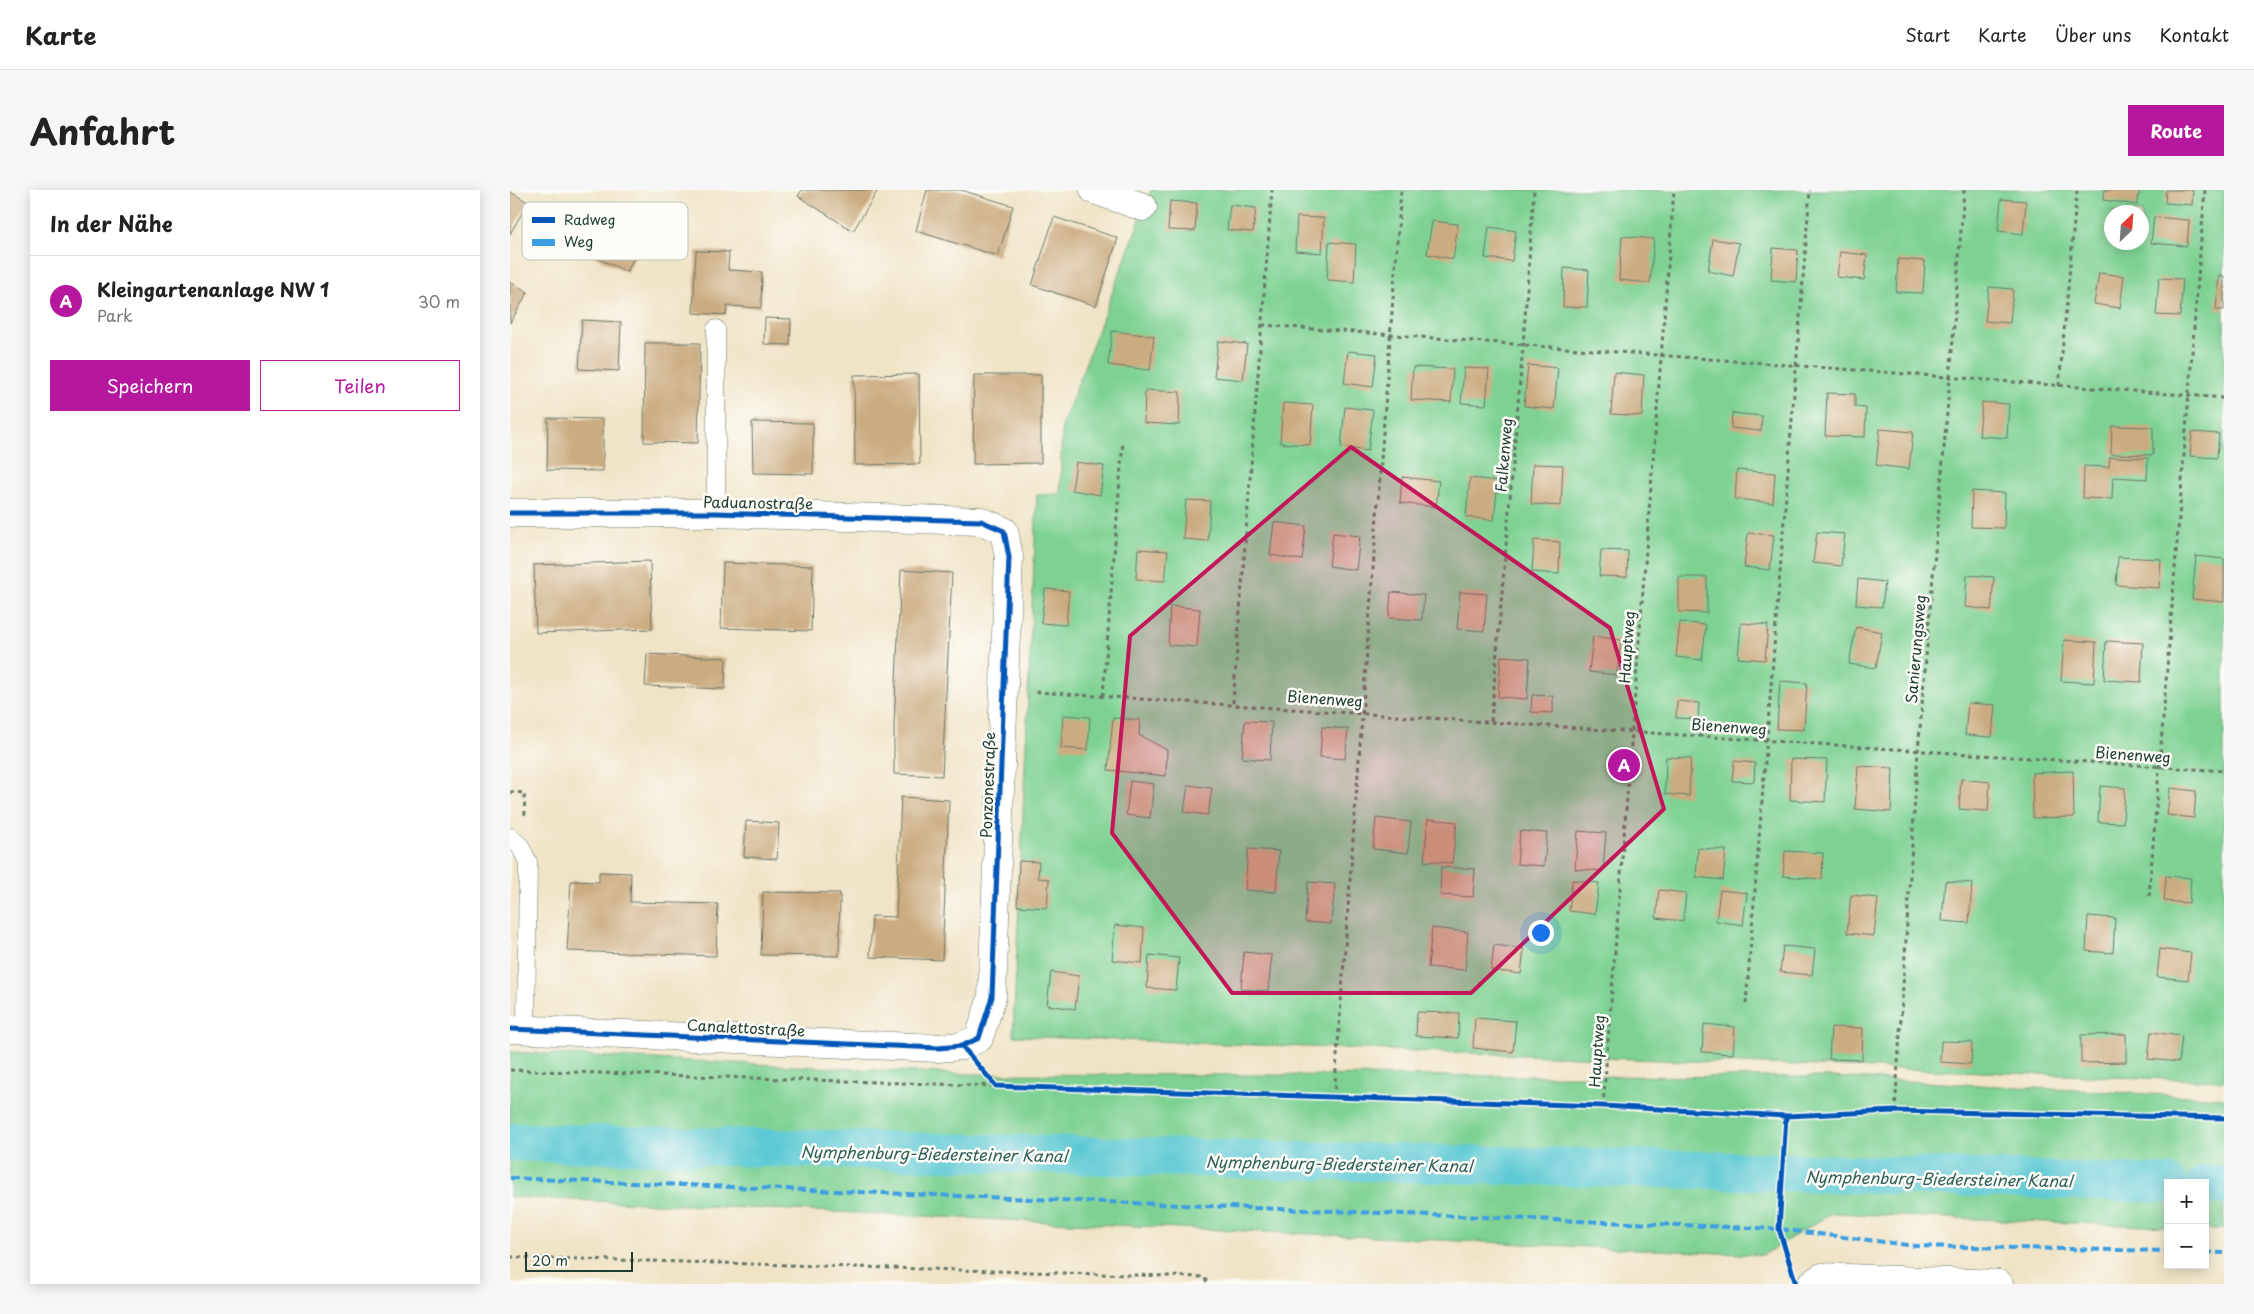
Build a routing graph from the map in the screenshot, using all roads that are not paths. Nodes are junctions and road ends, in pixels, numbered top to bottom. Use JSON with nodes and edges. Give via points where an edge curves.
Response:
{"nodes":[{"id":1,"x":1100,"y":191,"type":"edge"},
{"id":2,"x":1143,"y":208,"type":"dead end"},
{"id":3,"x":716,"y":329,"type":"dead end"},
{"id":4,"x":716,"y":513,"type":"junction"},
{"id":5,"x":510,"y":514,"type":"edge"},
{"id":6,"x":1004,"y":530,"type":"joint"},
{"id":7,"x":510,"y":837,"type":"edge"},
{"id":8,"x":518,"y":1029,"type":"edge"},
{"id":9,"x":979,"y":1038,"type":"joint"},
{"id":10,"x":1811,"y":1284,"type":"edge"},
{"id":11,"x":1999,"y":1284,"type":"edge"}],
"edges":[{"from":1,"to":2,"type":"street"},
{"from":3,"to":4,"type":"lane"},
{"from":4,"to":5,"type":"street","name":"Paduanostraße"},
{"from":4,"to":6,"type":"street","name":"Paduanostraße","via":[[981,521]]},
{"from":6,"to":9,"type":"street","name":"Ponzonestraße","via":[[1009,556],[992,998]]},
{"from":7,"to":8,"type":"lane","via":[[520,846],[528,862]]},
{"from":8,"to":9,"type":"street","name":"Canalettostraße","via":[[938,1048],[962,1046]]},
{"from":10,"to":11,"type":"street","via":[[1822,1276]]}]}
